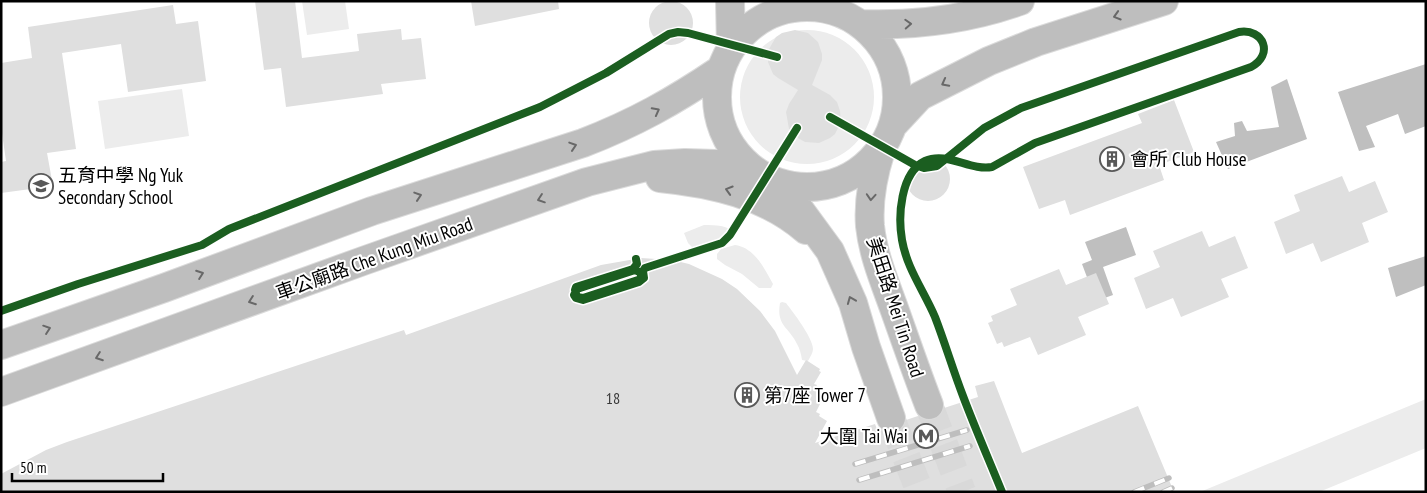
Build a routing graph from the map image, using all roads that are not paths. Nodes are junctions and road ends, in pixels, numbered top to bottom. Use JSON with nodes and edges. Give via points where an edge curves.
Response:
{"nodes":[{"id":1,"x":730,"y":1,"type":"edge"},
{"id":2,"x":1020,"y":1,"type":"edge"},
{"id":3,"x":1164,"y":1,"type":"edge"},
{"id":4,"x":828,"y":6,"type":"edge"},
{"id":5,"x":860,"y":24,"type":"junction"},
{"id":6,"x":725,"y":58,"type":"junction"},
{"id":7,"x":894,"y":124,"type":"junction"},
{"id":8,"x":881,"y":150,"type":"junction"},
{"id":9,"x":765,"y":177,"type":"junction"},
{"id":10,"x":587,"y":182,"type":"junction"},
{"id":11,"x":830,"y":251,"type":"junction"},
{"id":12,"x":1,"y":345,"type":"edge"},
{"id":13,"x":1,"y":392,"type":"edge"},
{"id":14,"x":929,"y":405,"type":"tunnel mouth"},
{"id":15,"x":891,"y":418,"type":"tunnel mouth"}],
"edges":[{"from":1,"to":6,"type":"main road"},
{"from":5,"to":2,"type":"main road","name":"車公廟路 Che Kung Miu Road","one_way":true,"via":[[934,22],[975,15]]},
{"from":3,"to":7,"type":"main road","name":"車公廟路 Che Kung Miu Road","one_way":true,"via":[[1036,42],[989,61],[920,96]]},
{"from":4,"to":5,"type":"main road","name":"車公廟路 Che Kung Miu Road"},
{"from":4,"to":6,"type":"main road","name":"車公廟路 Che Kung Miu Road","via":[[778,11],[752,24]]},
{"from":5,"to":7,"type":"main road","name":"車公廟路 Che Kung Miu Road","via":[[880,44],[893,68],[898,96]]},
{"from":6,"to":9,"type":"main road","via":[[716,98],[721,126],[734,151]]},
{"from":12,"to":6,"type":"main road","name":"車公廟路 Che Kung Miu Road","one_way":true,"via":[[372,211],[612,132],[668,104]]},
{"from":7,"to":8,"type":"main road","name":"車公廟路 Che Kung Miu Road"},
{"from":8,"to":9,"type":"main road","name":"車公廟路 Che Kung Miu Road","via":[[861,170],[822,187],[808,188]]},
{"from":8,"to":14,"type":"main road","name":"美田路 Mei Tin Road","one_way":true,"via":[[871,186],[872,240]]},
{"from":9,"to":10,"type":"main road","name":"車公廟路 Che Kung Miu Road","via":[[716,164],[685,163],[654,165]]},
{"from":9,"to":11,"type":"main road","name":"美田路 Mei Tin Road","via":[[800,210]]},
{"from":11,"to":10,"type":"main road","one_way":true,"via":[[802,226],[778,211],[708,184],[656,178]]},
{"from":10,"to":13,"type":"main road","name":"車公廟路 Che Kung Miu Road","one_way":true},
{"from":15,"to":11,"type":"main road","name":"美田路 Mei Tin Road","one_way":true,"via":[[853,303]]}]}
